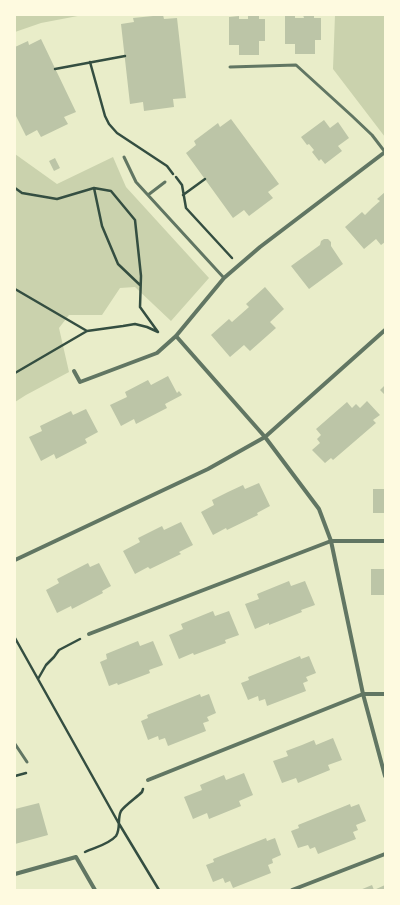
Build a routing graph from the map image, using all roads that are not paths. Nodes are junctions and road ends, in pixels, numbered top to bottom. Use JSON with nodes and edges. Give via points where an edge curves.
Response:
{"nodes":[{"id":1,"x":230,"y":66,"type":"dead end"},
{"id":2,"x":385,"y":152,"type":"edge"},
{"id":3,"x":124,"y":156,"type":"dead end"},
{"id":4,"x":165,"y":182,"type":"dead end"},
{"id":5,"x":148,"y":195,"type":"junction"},
{"id":6,"x":224,"y":278,"type":"junction"},
{"id":7,"x":385,"y":330,"type":"edge"},
{"id":8,"x":176,"y":336,"type":"junction"},
{"id":9,"x":74,"y":371,"type":"dead end"},
{"id":10,"x":265,"y":437,"type":"junction"},
{"id":11,"x":331,"y":541,"type":"junction"},
{"id":12,"x":385,"y":541,"type":"edge"},
{"id":13,"x":15,"y":560,"type":"edge"},
{"id":14,"x":89,"y":634,"type":"road end"},
{"id":15,"x":363,"y":694,"type":"junction"},
{"id":16,"x":385,"y":694,"type":"edge"},
{"id":17,"x":15,"y":744,"type":"edge"},
{"id":18,"x":27,"y":762,"type":"dead end"},
{"id":19,"x":385,"y":776,"type":"edge"},
{"id":20,"x":148,"y":780,"type":"road end"},
{"id":21,"x":385,"y":854,"type":"edge"},
{"id":22,"x":15,"y":874,"type":"edge"},
{"id":23,"x":95,"y":890,"type":"edge"},
{"id":24,"x":292,"y":890,"type":"edge"}],
"edges":[{"from":1,"to":2,"type":"lane","via":[[296,65],[372,135]]},
{"from":2,"to":6,"type":"street","via":[[260,247]]},
{"from":3,"to":5,"type":"lane","via":[[136,182]]},
{"from":4,"to":5,"type":"lane"},
{"from":5,"to":6,"type":"lane"},
{"from":6,"to":8,"type":"street"},
{"from":7,"to":10,"type":"street"},
{"from":8,"to":9,"type":"street","via":[[157,353],[80,382]]},
{"from":8,"to":10,"type":"street"},
{"from":10,"to":11,"type":"street","via":[[319,509]]},
{"from":10,"to":13,"type":"street","via":[[208,469]]},
{"from":11,"to":12,"type":"street"},
{"from":11,"to":14,"type":"street"},
{"from":11,"to":15,"type":"street"},
{"from":15,"to":16,"type":"street"},
{"from":15,"to":19,"type":"street"},
{"from":15,"to":20,"type":"street"},
{"from":17,"to":18,"type":"lane"},
{"from":21,"to":24,"type":"street"},
{"from":22,"to":23,"type":"street","via":[[76,857]]}]}
